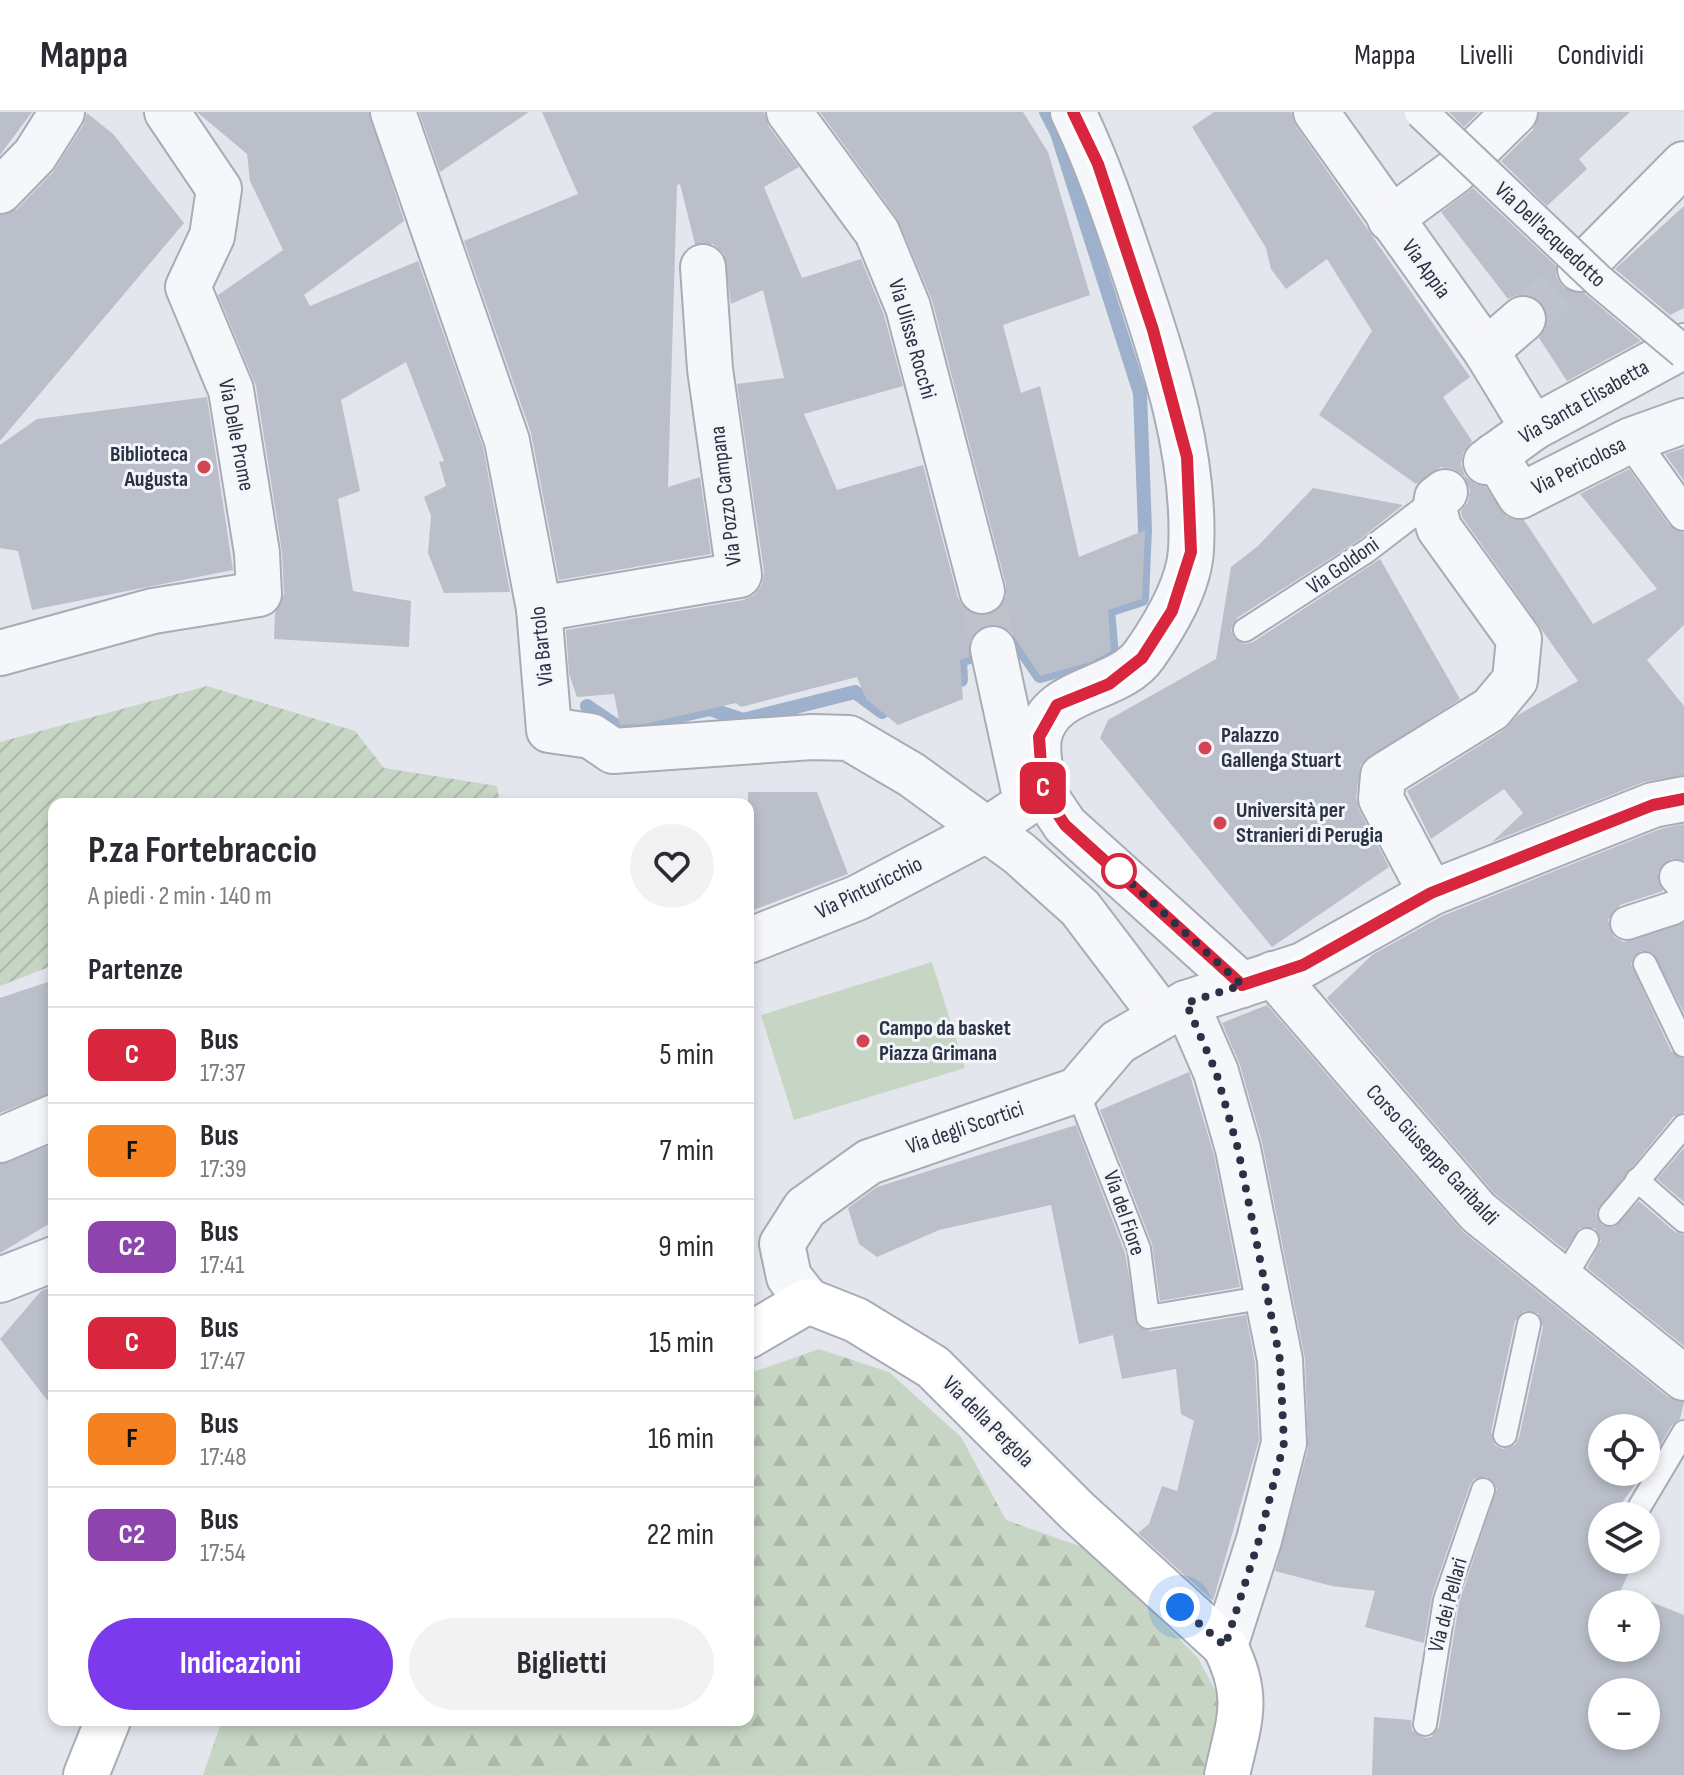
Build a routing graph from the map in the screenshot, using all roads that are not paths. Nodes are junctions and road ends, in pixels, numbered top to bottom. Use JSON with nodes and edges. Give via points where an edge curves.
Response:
{"nodes":[{"id":1,"x":62,"y":112,"type":"edge"},
{"id":2,"x":167,"y":112,"type":"edge"},
{"id":3,"x":393,"y":112,"type":"edge"},
{"id":4,"x":789,"y":112,"type":"edge"},
{"id":5,"x":1073,"y":112,"type":"edge"},
{"id":6,"x":1316,"y":112,"type":"edge"},
{"id":7,"x":1421,"y":112,"type":"edge"},
{"id":8,"x":1515,"y":112,"type":"edge"},
{"id":9,"x":1684,"y":164,"type":"edge"},
{"id":10,"x":0,"y":191,"type":"edge"},
{"id":11,"x":1390,"y":219,"type":"junction"},
{"id":12,"x":703,"y":267,"type":"dead end"},
{"id":13,"x":1580,"y":269,"type":"tunnel mouth"},
{"id":14,"x":1523,"y":319,"type":"tunnel mouth"},
{"id":15,"x":1684,"y":346,"type":"edge"},
{"id":16,"x":1486,"y":351,"type":"junction"},
{"id":17,"x":1684,"y":352,"type":"edge"},
{"id":18,"x":1684,"y":421,"type":"edge"},
{"id":19,"x":1533,"y":428,"type":"junction"},
{"id":20,"x":1631,"y":440,"type":"junction"},
{"id":21,"x":1490,"y":459,"type":"joint"},
{"id":22,"x":1441,"y":495,"type":"joint"},
{"id":23,"x":1684,"y":514,"type":"edge"},
{"id":24,"x":982,"y":591,"type":"tunnel mouth"},
{"id":25,"x":539,"y":609,"type":"junction"},
{"id":26,"x":1245,"y":630,"type":"dead end"},
{"id":27,"x":993,"y":649,"type":"tunnel mouth"},
{"id":28,"x":0,"y":653,"type":"edge"},
{"id":29,"x":1035,"y":797,"type":"junction"},
{"id":30,"x":1684,"y":799,"type":"edge"},
{"id":31,"x":988,"y":829,"type":"junction"},
{"id":32,"x":1677,"y":890,"type":"edge"},
{"id":33,"x":1431,"y":893,"type":"junction"},
{"id":34,"x":1627,"y":923,"type":"dead end"},
{"id":35,"x":754,"y":939,"type":"edge"},
{"id":36,"x":1645,"y":964,"type":"dead end"},
{"id":37,"x":1258,"y":980,"type":"junction"},
{"id":38,"x":1174,"y":1010,"type":"junction"},
{"id":39,"x":1684,"y":1045,"type":"edge"},
{"id":40,"x":1077,"y":1090,"type":"junction"},
{"id":41,"x":48,"y":1120,"type":"edge"},
{"id":42,"x":1684,"y":1126,"type":"edge"},
{"id":43,"x":0,"y":1140,"type":"edge"},
{"id":44,"x":1637,"y":1180,"type":"junction"},
{"id":45,"x":1610,"y":1214,"type":"dead end"},
{"id":46,"x":1684,"y":1221,"type":"edge"},
{"id":47,"x":1587,"y":1240,"type":"dead end"},
{"id":48,"x":48,"y":1261,"type":"edge"},
{"id":49,"x":0,"y":1280,"type":"edge"},
{"id":50,"x":1561,"y":1283,"type":"junction"},
{"id":51,"x":1267,"y":1297,"type":"junction"},
{"id":52,"x":808,"y":1301,"type":"junction"},
{"id":53,"x":1529,"y":1324,"type":"dead end"},
{"id":54,"x":754,"y":1332,"type":"edge"},
{"id":55,"x":1684,"y":1378,"type":"edge"},
{"id":56,"x":1684,"y":1432,"type":"edge"},
{"id":57,"x":1505,"y":1435,"type":"dead end"},
{"id":58,"x":1483,"y":1490,"type":"dead end"},
{"id":59,"x":1642,"y":1502,"type":"edge"},
{"id":60,"x":1225,"y":1646,"type":"junction"},
{"id":61,"x":1425,"y":1724,"type":"dead end"},
{"id":62,"x":106,"y":1726,"type":"edge"},
{"id":63,"x":86,"y":1775,"type":"edge"},
{"id":64,"x":1227,"y":1775,"type":"edge"}],
"edges":[{"from":1,"to":10,"type":"street","via":[[35,155]]},
{"from":2,"to":28,"type":"street","name":"Via Delle Prome","via":[[219,189],[212,236],[188,287],[231,390],[259,594],[153,611]]},
{"from":3,"to":25,"type":"street","name":"Via Bartolo","via":[[507,441]]},
{"from":4,"to":24,"type":"street","name":"Via Ulisse Rocchi","via":[[877,232],[908,307]]},
{"from":5,"to":29,"type":"street","via":[[1098,164],[1153,330],[1187,457],[1191,552],[1172,611],[1142,658],[1109,684],[1057,705],[1039,737]]},
{"from":6,"to":11,"type":"street","name":"Via Appia"},
{"from":7,"to":17,"type":"street","name":"Via Dell'acquedotto","bridge":true,"via":[[1599,281]]},
{"from":8,"to":11,"type":"street","via":[[1454,172]]},
{"from":9,"to":13,"type":"street"},
{"from":11,"to":16,"type":"street","name":"Via Appia"},
{"from":12,"to":25,"type":"street","name":"Via Pozzo Campana","via":[[710,369],[739,575]]},
{"from":14,"to":16,"type":"street"},
{"from":15,"to":19,"type":"street","name":"Via Santa Elisabetta"},
{"from":16,"to":19,"type":"street","name":"Via Appia"},
{"from":18,"to":20,"type":"street","name":"Via Pericolosa"},
{"from":19,"to":21,"type":"street","name":"Via Santa Elisabetta"},
{"from":20,"to":21,"type":"street","name":"Via Pericolosa","via":[[1520,496]]},
{"from":20,"to":23,"type":"street"},
{"from":22,"to":26,"type":"lane","name":"Via Goldoni","via":[[1367,551]]},
{"from":22,"to":33,"type":"street","via":[[1435,512],[1439,528],[1519,639],[1515,680],[1491,709],[1383,776],[1381,799]]},
{"from":25,"to":31,"type":"street","name":"Via Bartolo","via":[[549,730],[591,736],[613,751],[849,738]]},
{"from":27,"to":29,"type":"street"},
{"from":29,"to":31,"type":"street","name":"Via Pinturicchio"},
{"from":29,"to":37,"type":"street","name":"Corso Giuseppe Garibaldi"},
{"from":30,"to":33,"type":"street","via":[[1653,805]]},
{"from":31,"to":35,"type":"street","name":"Via Pinturicchio","via":[[857,898]]},
{"from":31,"to":38,"type":"street","via":[[1080,908]]},
{"from":32,"to":34,"type":"street"},
{"from":33,"to":37,"type":"street","via":[[1303,965]]},
{"from":36,"to":39,"type":"lane"},
{"from":37,"to":38,"type":"street"},
{"from":37,"to":50,"type":"street","name":"Corso Giuseppe Garibaldi","via":[[1475,1214]]},
{"from":38,"to":40,"type":"street","via":[[1118,1042]]},
{"from":38,"to":51,"type":"street","via":[[1216,1072],[1238,1149]]},
{"from":40,"to":51,"type":"lane","name":"Via del Fiore","via":[[1139,1249],[1148,1317]]},
{"from":40,"to":52,"type":"street","name":"Via degli Scortici","via":[[869,1162],[805,1208],[782,1244],[789,1277]]},
{"from":41,"to":43,"type":"street"},
{"from":42,"to":44,"type":"lane"},
{"from":44,"to":45,"type":"lane"},
{"from":44,"to":46,"type":"lane"},
{"from":47,"to":50,"type":"lane"},
{"from":48,"to":49,"type":"street"},
{"from":50,"to":55,"type":"street","name":"Corso Giuseppe Garibaldi"},
{"from":51,"to":60,"type":"street","via":[[1280,1360],[1284,1443]]},
{"from":52,"to":54,"type":"main road"},
{"from":52,"to":60,"type":"main road","name":"Via della Pergola","via":[[856,1320],[933,1367],[1077,1511]]},
{"from":53,"to":57,"type":"lane"},
{"from":56,"to":59,"type":"lane"},
{"from":58,"to":61,"type":"lane","name":"Via dei Pellari","via":[[1445,1600]]},
{"from":60,"to":64,"type":"main road","via":[[1237,1669],[1243,1703]]},
{"from":62,"to":63,"type":"main road"}]}
